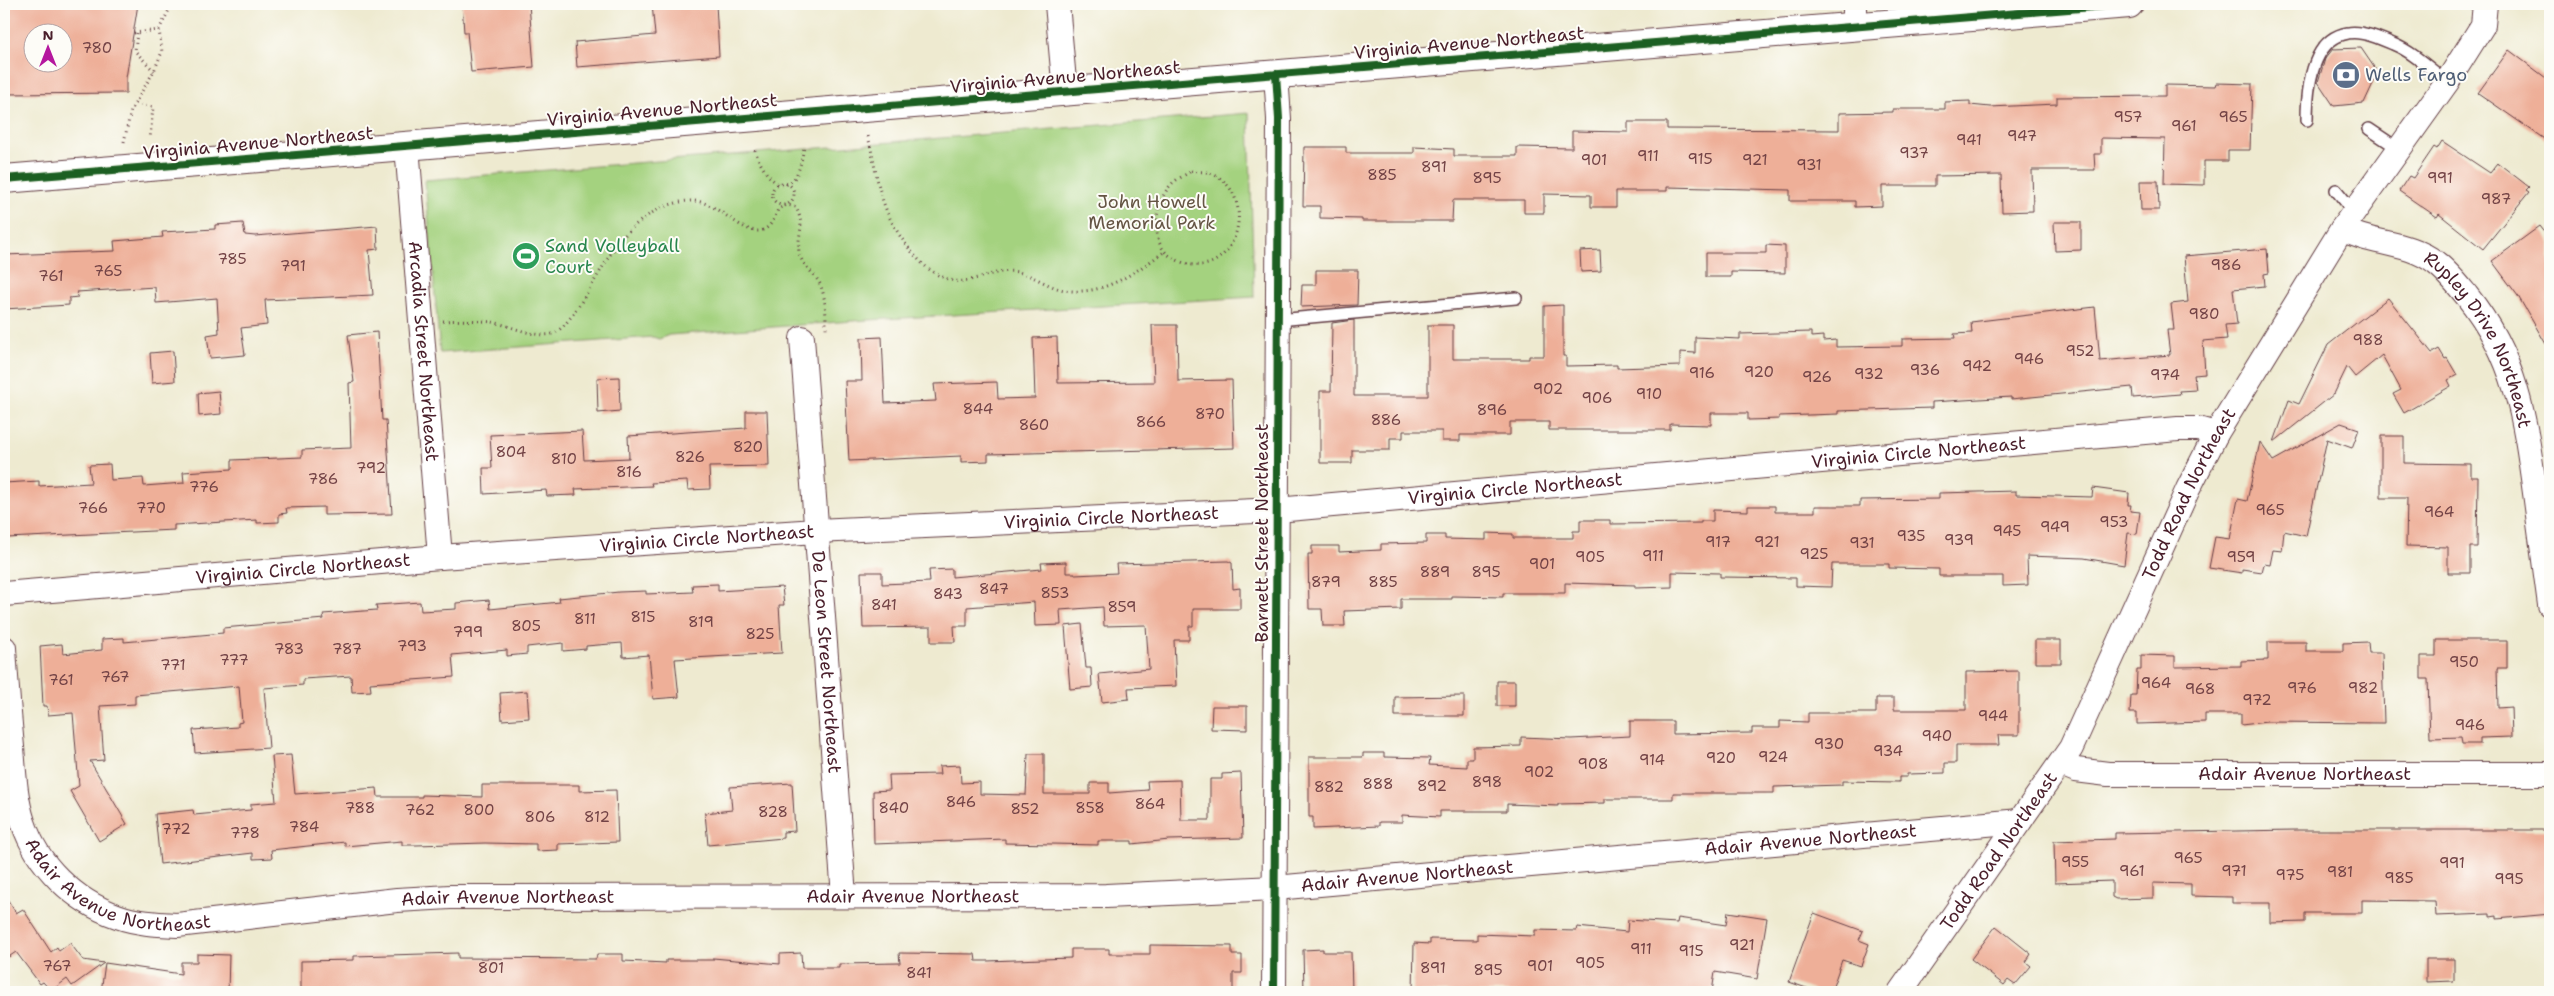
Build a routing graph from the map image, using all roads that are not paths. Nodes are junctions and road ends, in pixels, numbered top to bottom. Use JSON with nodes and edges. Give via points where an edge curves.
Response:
{"nodes":[{"id":1,"x":1057,"y":4,"type":"edge"},
{"id":2,"x":2129,"y":4,"type":"edge"},
{"id":3,"x":2486,"y":4,"type":"edge"},
{"id":4,"x":1855,"y":15,"type":"edge"},
{"id":5,"x":1276,"y":74,"type":"junction"},
{"id":6,"x":2447,"y":82,"type":"junction"},
{"id":7,"x":1064,"y":92,"type":"junction"},
{"id":8,"x":2306,"y":120,"type":"dead end"},
{"id":9,"x":2369,"y":129,"type":"dead end"},
{"id":10,"x":407,"y":146,"type":"junction"},
{"id":11,"x":2399,"y":149,"type":"junction"},
{"id":12,"x":4,"y":179,"type":"edge"},
{"id":13,"x":2336,"y":190,"type":"dead end"},
{"id":14,"x":2348,"y":220,"type":"junction"},
{"id":15,"x":1516,"y":298,"type":"dead end"},
{"id":16,"x":1278,"y":320,"type":"junction"},
{"id":17,"x":802,"y":338,"type":"dead end"},
{"id":18,"x":2216,"y":434,"type":"junction"},
{"id":19,"x":1277,"y":510,"type":"junction"},
{"id":20,"x":816,"y":531,"type":"junction"},
{"id":21,"x":440,"y":558,"type":"junction"},
{"id":22,"x":4,"y":594,"type":"edge"},
{"id":23,"x":2550,"y":606,"type":"edge"},
{"id":24,"x":4,"y":648,"type":"edge"},
{"id":25,"x":2061,"y":764,"type":"junction"},
{"id":26,"x":2550,"y":774,"type":"edge"},
{"id":27,"x":2020,"y":821,"type":"junction"},
{"id":28,"x":1275,"y":888,"type":"junction"},
{"id":29,"x":844,"y":896,"type":"junction"},
{"id":30,"x":1274,"y":992,"type":"edge"},
{"id":31,"x":1900,"y":992,"type":"edge"}],
"edges":[{"from":1,"to":7,"type":"street"},
{"from":2,"to":4,"type":"street","name":"Virginia Avenue Northeast"},
{"from":3,"to":6,"type":"street","name":"Todd Road Northeast","via":[[2484,25]]},
{"from":4,"to":5,"type":"street","name":"Virginia Avenue Northeast"},
{"from":5,"to":7,"type":"street","name":"Virginia Avenue Northeast"},
{"from":5,"to":16,"type":"street","name":"Barnett Street Northeast","via":[[1279,119]]},
{"from":6,"to":8,"type":"lane","via":[[2394,44],[2350,32],[2334,38],[2322,51],[2308,86]]},
{"from":6,"to":11,"type":"street","name":"Todd Road Northeast"},
{"from":7,"to":10,"type":"street","name":"Virginia Avenue Northeast"},
{"from":9,"to":11,"type":"lane"},
{"from":10,"to":12,"type":"street","name":"Virginia Avenue Northeast"},
{"from":10,"to":21,"type":"street","name":"Arcadia Street Northeast"},
{"from":11,"to":14,"type":"street","name":"Todd Road Northeast"},
{"from":13,"to":14,"type":"lane"},
{"from":14,"to":18,"type":"street","name":"Todd Road Northeast"},
{"from":14,"to":23,"type":"street","name":"Rupley Drive Northeast","via":[[2357,237],[2406,246],[2436,263],[2478,310],[2496,339],[2515,381],[2525,422]]},
{"from":15,"to":16,"type":"lane"},
{"from":16,"to":19,"type":"street","name":"Barnett Street Northeast"},
{"from":17,"to":20,"type":"street","name":"De Leon Street Northeast"},
{"from":18,"to":19,"type":"street","name":"Virginia Circle Northeast","via":[[2198,429],[2178,429]]},
{"from":18,"to":25,"type":"street","name":"Todd Road Northeast"},
{"from":19,"to":20,"type":"street","name":"Virginia Circle Northeast"},
{"from":19,"to":28,"type":"street","name":"Barnett Street Northeast"},
{"from":20,"to":21,"type":"street","name":"Virginia Circle Northeast"},
{"from":20,"to":29,"type":"street","name":"De Leon Street Northeast"},
{"from":21,"to":22,"type":"street","name":"Virginia Circle Northeast"},
{"from":24,"to":29,"type":"street","name":"Adair Avenue Northeast","via":[[15,786],[23,822],[39,855],[59,880],[86,901],[117,916],[145,923],[177,925],[396,900],[450,897]]},
{"from":25,"to":26,"type":"street","name":"Adair Avenue Northeast","via":[[2076,770],[2108,774]]},
{"from":25,"to":27,"type":"street","name":"Todd Road Northeast"},
{"from":27,"to":28,"type":"street","name":"Adair Avenue Northeast"},
{"from":27,"to":31,"type":"street","name":"Todd Road Northeast"},
{"from":28,"to":29,"type":"street","name":"Adair Avenue Northeast","via":[[1106,896]]},
{"from":28,"to":30,"type":"street","name":"Barnett Street Northeast"}]}
